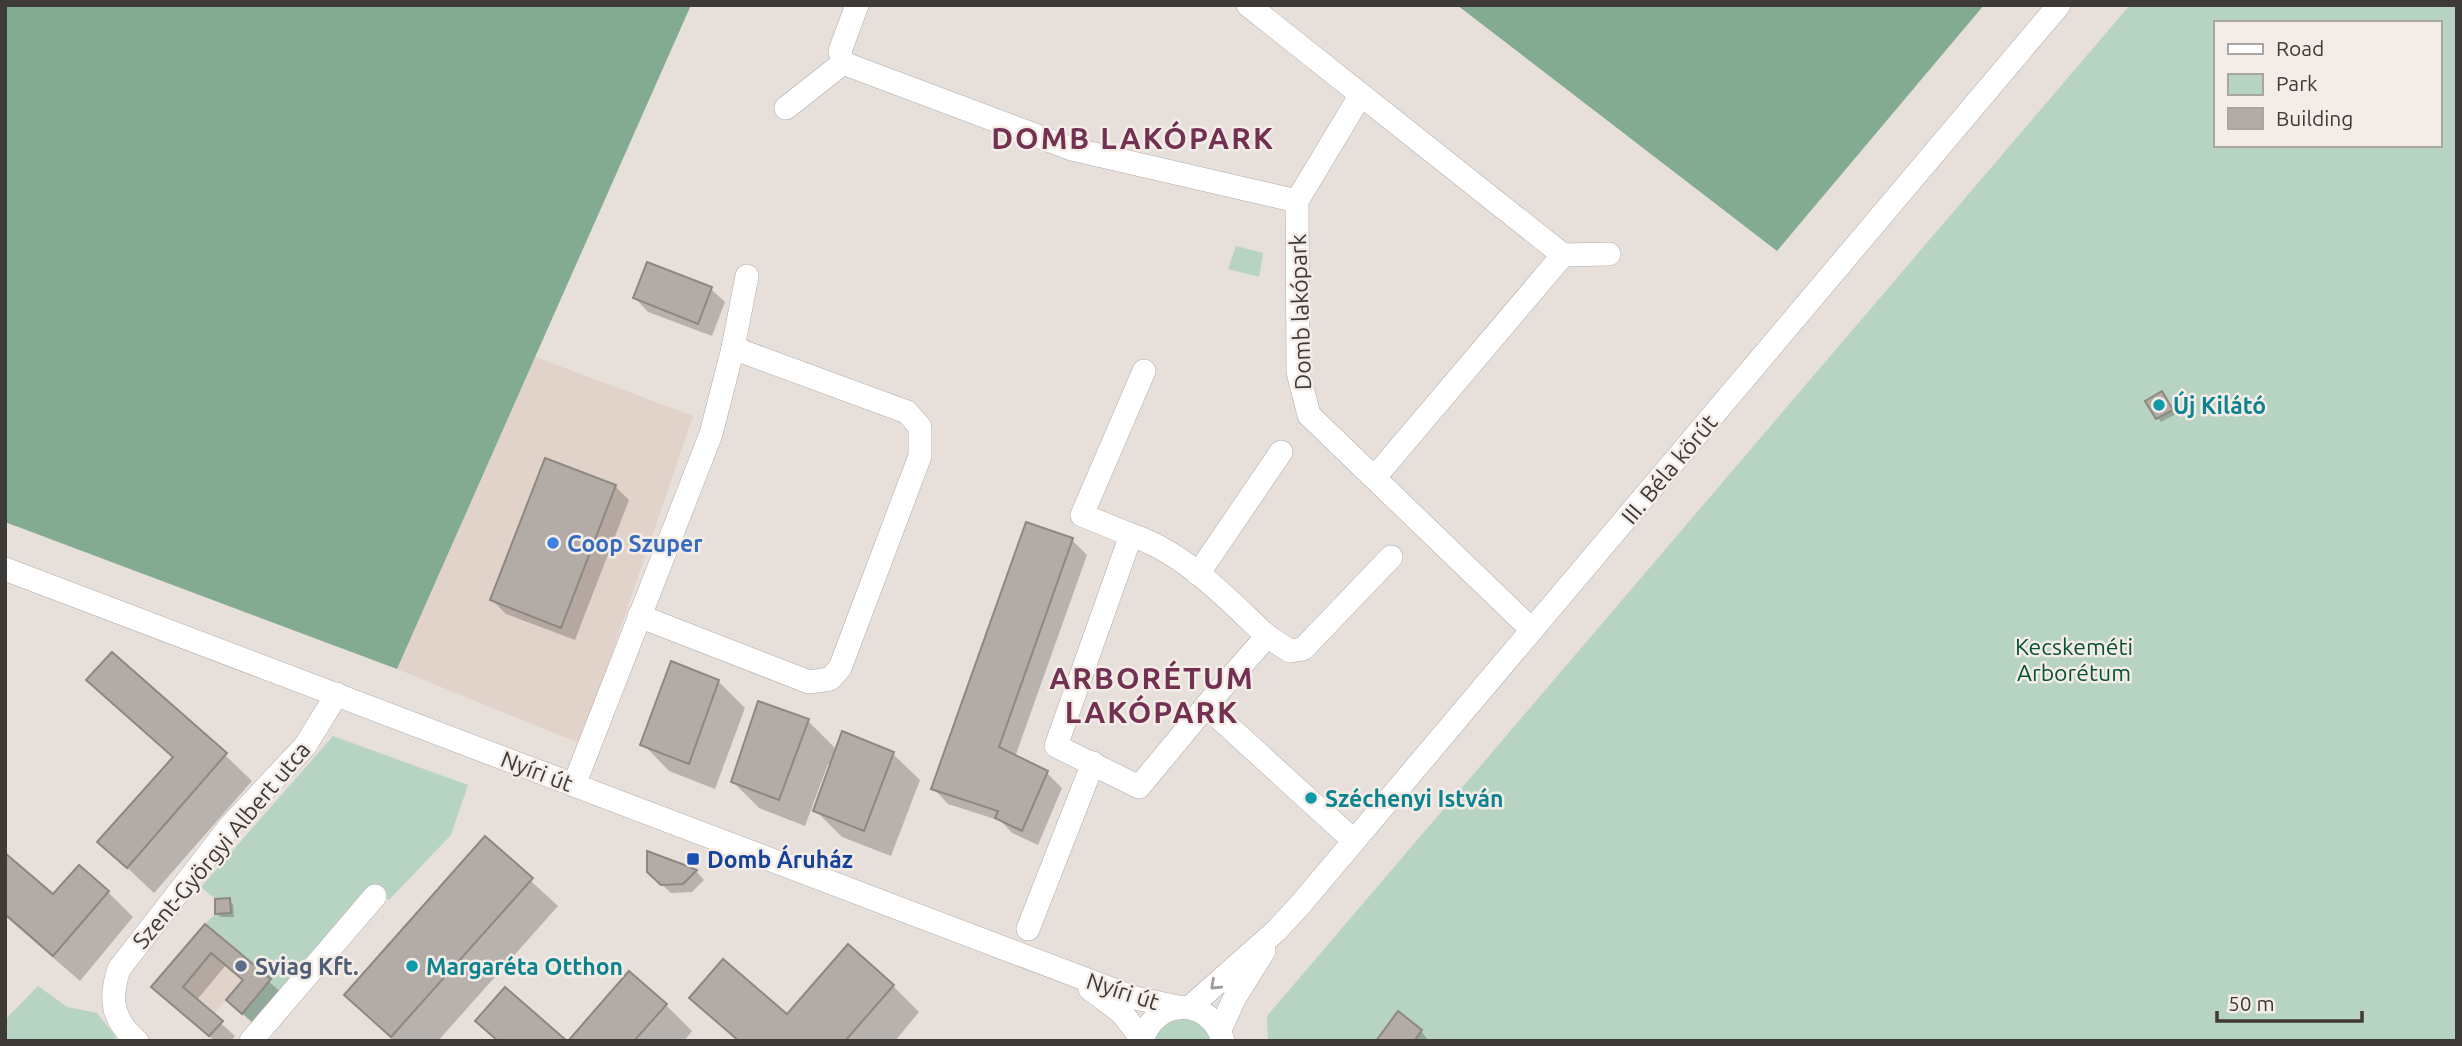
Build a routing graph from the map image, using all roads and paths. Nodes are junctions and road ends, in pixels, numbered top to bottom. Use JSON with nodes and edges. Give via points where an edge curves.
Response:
{"nodes":[{"id":1,"x":858,"y":5,"type":"edge"},
{"id":2,"x":1248,"y":5,"type":"edge"},
{"id":3,"x":2059,"y":5,"type":"edge"},
{"id":4,"x":843,"y":63,"type":"junction"},
{"id":5,"x":1360,"y":96,"type":"junction"},
{"id":6,"x":786,"y":108,"type":"dead end"},
{"id":7,"x":1297,"y":201,"type":"junction"},
{"id":8,"x":1609,"y":254,"type":"dead end"},
{"id":9,"x":1563,"y":255,"type":"junction"},
{"id":10,"x":747,"y":276,"type":"dead end"},
{"id":11,"x":733,"y":348,"type":"junction"},
{"id":12,"x":1144,"y":371,"type":"dead end"},
{"id":13,"x":1281,"y":452,"type":"dead end"},
{"id":14,"x":1375,"y":477,"type":"junction"},
{"id":15,"x":1131,"y":535,"type":"junction"},
{"id":16,"x":1391,"y":557,"type":"dead end"},
{"id":17,"x":5,"y":569,"type":"edge"},
{"id":18,"x":1198,"y":574,"type":"junction"},
{"id":19,"x":639,"y":616,"type":"junction"},
{"id":20,"x":1532,"y":630,"type":"junction"},
{"id":21,"x":1267,"y":636,"type":"junction"},
{"id":22,"x":337,"y":694,"type":"junction"},
{"id":23,"x":1206,"y":706,"type":"junction"},
{"id":24,"x":1093,"y":763,"type":"junction"},
{"id":25,"x":574,"y":785,"type":"junction"},
{"id":26,"x":1353,"y":840,"type":"junction"},
{"id":27,"x":375,"y":896,"type":"dead end"},
{"id":28,"x":1028,"y":929,"type":"dead end"},
{"id":29,"x":1277,"y":930,"type":"junction"},
{"id":30,"x":1068,"y":973,"type":"junction"},
{"id":31,"x":1184,"y":1007,"type":"junction"},
{"id":32,"x":1221,"y":1036,"type":"edge"},
{"id":33,"x":1142,"y":1040,"type":"edge"},
{"id":34,"x":136,"y":1041,"type":"edge"},
{"id":35,"x":251,"y":1041,"type":"edge"}],
"edges":[{"from":1,"to":4,"type":"street","via":[[840,51]]},
{"from":2,"to":5,"type":"street"},
{"from":3,"to":20,"type":"street","name":"III. Béla körút"},
{"from":4,"to":6,"type":"street"},
{"from":4,"to":7,"type":"street","name":"Domb lakópark","via":[[1072,149]]},
{"from":5,"to":7,"type":"street","name":"Domb lakópark"},
{"from":5,"to":9,"type":"street"},
{"from":7,"to":14,"type":"street","name":"Domb lakópark","via":[[1301,395],[1318,426]]},
{"from":8,"to":9,"type":"street"},
{"from":9,"to":14,"type":"street"},
{"from":10,"to":11,"type":"street"},
{"from":11,"to":19,"type":"street","via":[[711,434]]},
{"from":11,"to":19,"type":"street","via":[[907,412],[922,432],[920,456],[840,668],[830,680],[809,682]]},
{"from":12,"to":15,"type":"street","via":[[1082,515]]},
{"from":13,"to":18,"type":"street"},
{"from":14,"to":20,"type":"street","name":"Domb lakópark"},
{"from":15,"to":18,"type":"street","via":[[1155,542]]},
{"from":15,"to":24,"type":"street","via":[[1056,746]]},
{"from":16,"to":21,"type":"street","via":[[1303,649],[1290,651]]},
{"from":17,"to":22,"type":"street","name":"Nyíri út"},
{"from":18,"to":21,"type":"street"},
{"from":19,"to":25,"type":"street"},
{"from":20,"to":26,"type":"street","name":"III. Béla körút"},
{"from":21,"to":23,"type":"street"},
{"from":22,"to":25,"type":"street","name":"Nyíri út"},
{"from":22,"to":34,"type":"street","name":"Szent-Györgyi Albert utca","via":[[304,746],[230,826],[119,969],[113,998],[117,1020]]},
{"from":23,"to":24,"type":"street","via":[[1139,787]]},
{"from":23,"to":26,"type":"street"},
{"from":24,"to":28,"type":"street"},
{"from":25,"to":30,"type":"street","name":"Nyíri út"},
{"from":26,"to":29,"type":"street","name":"III. Béla körút"},
{"from":27,"to":35,"type":"street"},
{"from":29,"to":31,"type":"street","name":"III. Béla körút","one_way":true},
{"from":29,"to":32,"type":"street","name":"III. Béla körút","via":[[1235,997]]},
{"from":30,"to":31,"type":"street","name":"Nyíri út","via":[[1135,998]]},
{"from":30,"to":33,"type":"street","name":"Nyíri út","via":[[1122,1013]]},
{"from":31,"to":32,"type":"street","via":[[1213,1020]]},
{"from":31,"to":33,"type":"street","name":"III. Béla körút","via":[[1155,1017]]}]}
